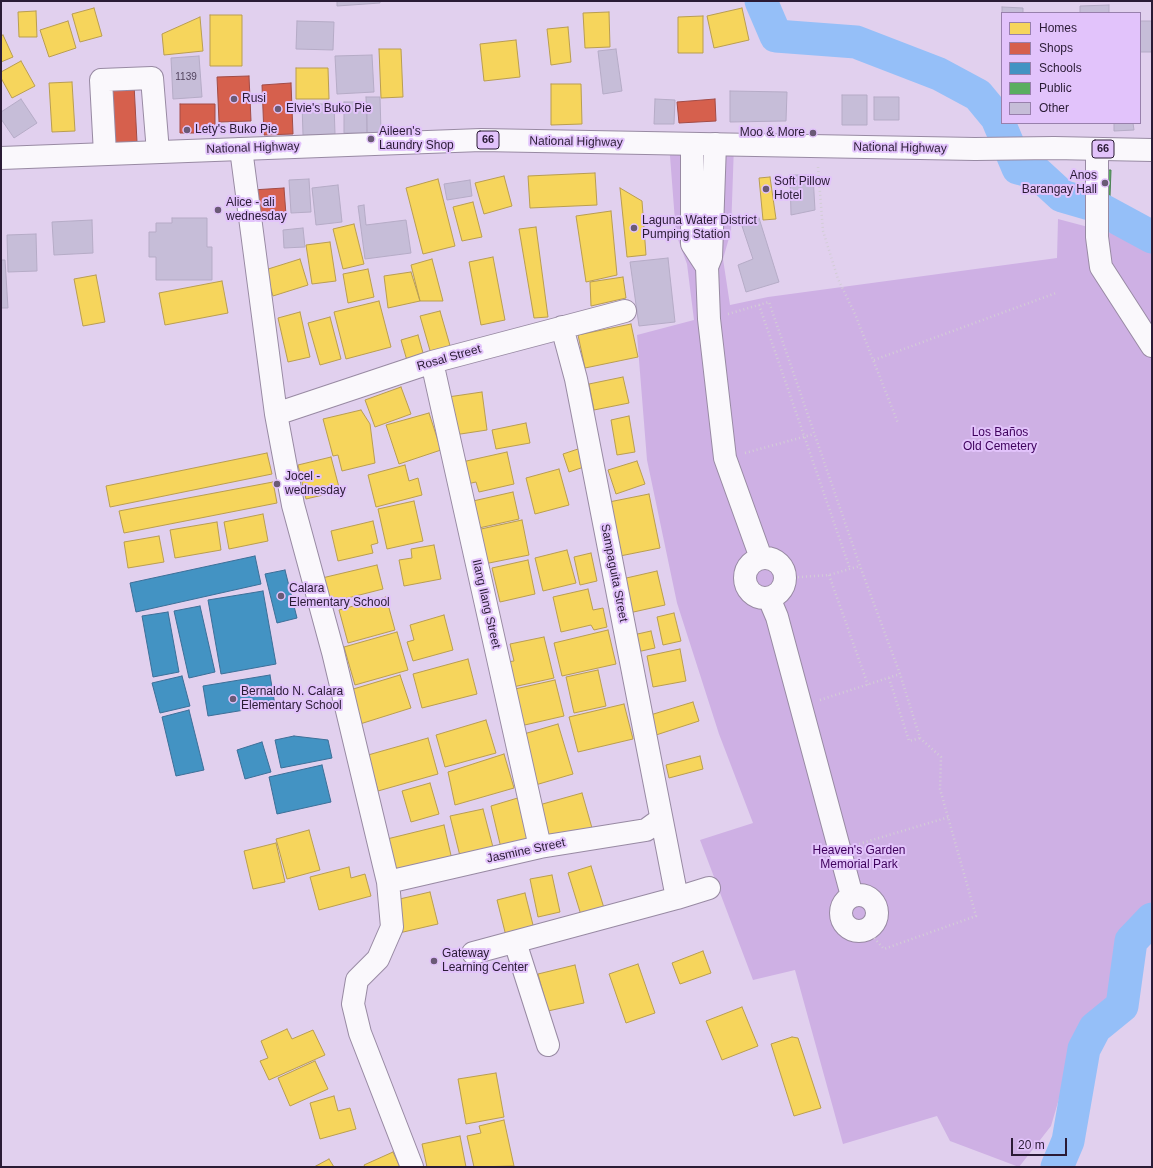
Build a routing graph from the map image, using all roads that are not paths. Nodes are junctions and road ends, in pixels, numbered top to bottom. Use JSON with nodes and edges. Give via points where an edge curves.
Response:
{"nodes":[{"id":1,"x":692,"y":144,"type":"junction"},
{"id":2,"x":715,"y":144,"type":"junction"},
{"id":3,"x":241,"y":149,"type":"junction"},
{"id":4,"x":1097,"y":149,"type":"junction"},
{"id":5,"x":1152,"y":150,"type":"edge"},
{"id":6,"x":158,"y":152,"type":"junction"},
{"id":7,"x":105,"y":154,"type":"junction"},
{"id":8,"x":1,"y":158,"type":"edge"},
{"id":9,"x":707,"y":267,"type":"junction"},
{"id":10,"x":625,"y":311,"type":"dead end"},
{"id":11,"x":562,"y":327,"type":"junction"},
{"id":12,"x":1152,"y":346,"type":"edge"},
{"id":13,"x":432,"y":362,"type":"junction"},
{"id":14,"x":276,"y":414,"type":"junction"},
{"id":15,"x":761,"y":558,"type":"junction"},
{"id":16,"x":769,"y":598,"type":"junction"},
{"id":17,"x":661,"y":819,"type":"junction"},
{"id":18,"x":540,"y":846,"type":"junction"},
{"id":19,"x":388,"y":882,"type":"junction"},
{"id":20,"x":709,"y":888,"type":"dead end"},
{"id":21,"x":677,"y":898,"type":"junction"},
{"id":22,"x":868,"y":930,"type":"road end"},
{"id":23,"x":515,"y":942,"type":"junction"},
{"id":24,"x":473,"y":953,"type":"dead end"},
{"id":25,"x":548,"y":1045,"type":"dead end"},
{"id":26,"x":412,"y":1167,"type":"edge"}],
"edges":[{"from":1,"to":2,"type":"street","name":"National Highway","number":"66"},
{"from":1,"to":3,"type":"street","name":"National Highway","number":"66","via":[[481,140]]},
{"from":1,"to":9,"type":"street","via":[[692,244]]},
{"from":2,"to":4,"type":"street","name":"National Highway","number":"66"},
{"from":2,"to":9,"type":"street","via":[[711,257]]},
{"from":3,"to":6,"type":"street","name":"National Highway","number":"66"},
{"from":3,"to":14,"type":"street"},
{"from":4,"to":5,"type":"street","name":"National Highway","number":"66"},
{"from":4,"to":12,"type":"street","via":[[1097,237],[1101,267]]},
{"from":6,"to":7,"type":"street","name":"National Highway","number":"66"},
{"from":6,"to":7,"type":"street","via":[[152,78],[101,80]]},
{"from":7,"to":8,"type":"street","name":"National Highway","number":"66"},
{"from":9,"to":15,"type":"street","via":[[709,319],[725,458]]},
{"from":10,"to":11,"type":"street","name":"Rosal Street"},
{"from":11,"to":13,"type":"street","name":"Rosal Street"},
{"from":11,"to":17,"type":"street","name":"Sampaguita Street","via":[[576,379]]},
{"from":13,"to":14,"type":"street","name":"Rosal Street"},
{"from":13,"to":18,"type":"street","name":"Ilang Ilang Street"},
{"from":14,"to":19,"type":"street","via":[[293,505],[333,652]]},
{"from":15,"to":16,"type":"street","via":[[750,564],[745,582],[757,597]]},
{"from":15,"to":16,"type":"street","via":[[775,560],[786,578],[781,591]]},
{"from":16,"to":22,"type":"street","via":[[777,617],[852,896],[864,896],[874,903],[877,915]]},
{"from":17,"to":18,"type":"street","name":"Jasmine Street","via":[[646,830]]},
{"from":17,"to":21,"type":"street","name":"Sampaguita Street"},
{"from":18,"to":19,"type":"street","name":"Jasmine Street"},
{"from":19,"to":26,"type":"street","via":[[392,928],[378,959],[357,980],[353,1004],[360,1033]]},
{"from":20,"to":21,"type":"street"},
{"from":21,"to":23,"type":"street"},
{"from":23,"to":24,"type":"street"},
{"from":23,"to":25,"type":"street"}]}
